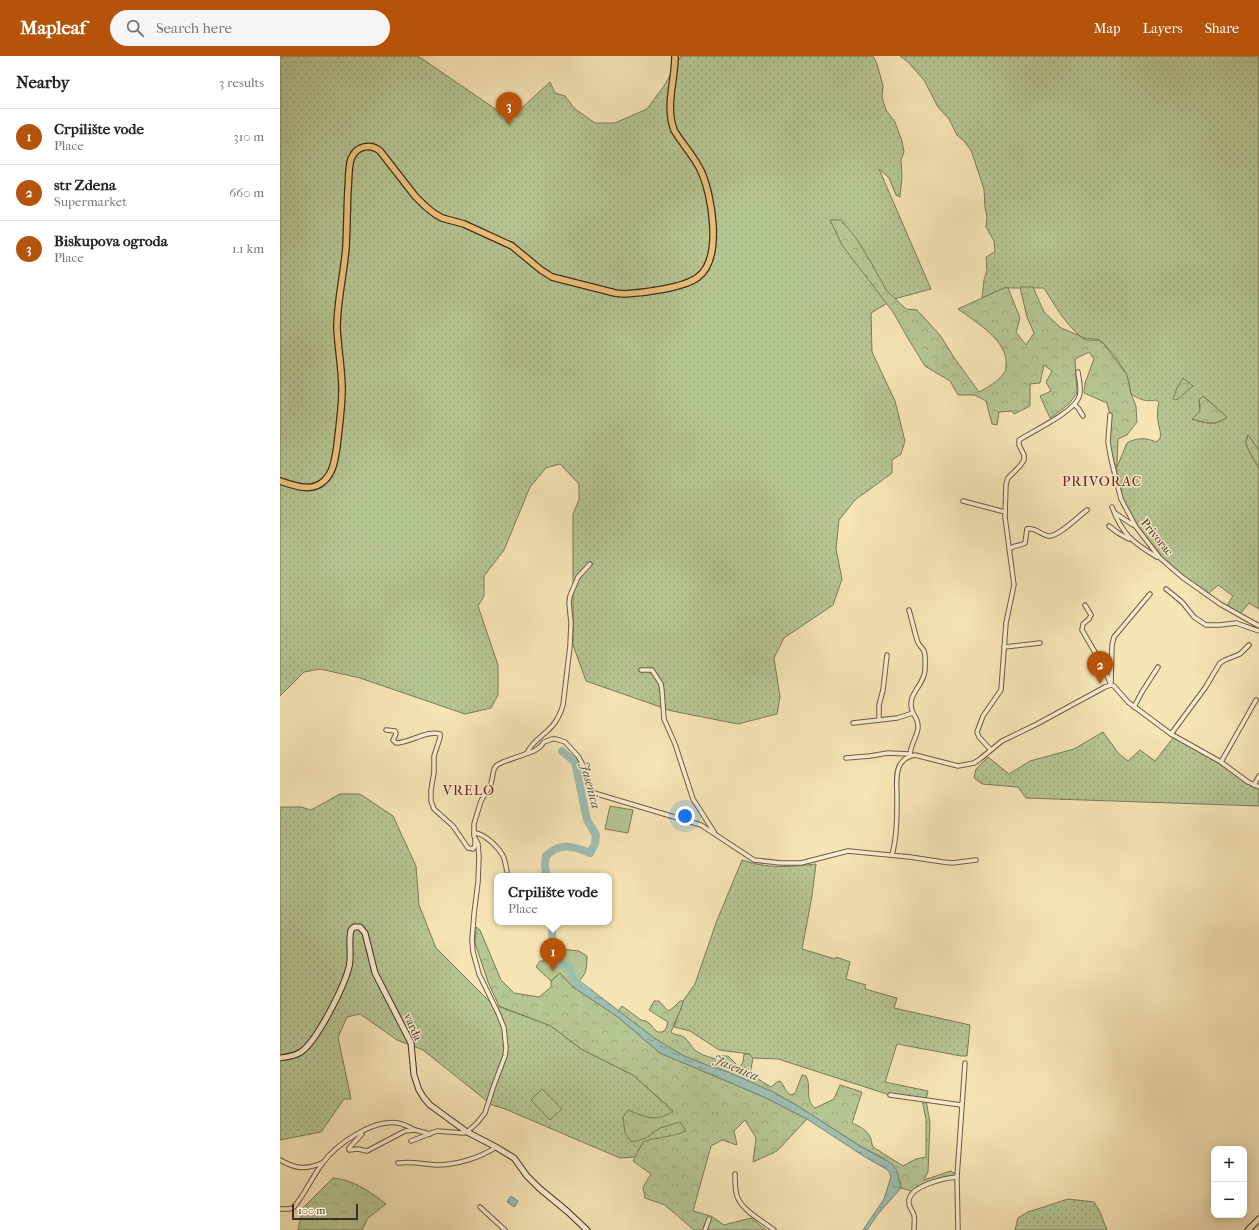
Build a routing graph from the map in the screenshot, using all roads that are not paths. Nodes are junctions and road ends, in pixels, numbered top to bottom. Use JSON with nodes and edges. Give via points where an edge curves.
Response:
{"nodes":[{"id":1,"x":675,"y":56,"type":"edge"},
{"id":2,"x":1078,"y":372,"type":"dead end"},
{"id":3,"x":1074,"y":405,"type":"junction"},
{"id":4,"x":1110,"y":415,"type":"dead end"},
{"id":5,"x":1083,"y":416,"type":"dead end"},
{"id":6,"x":280,"y":481,"type":"edge"},
{"id":7,"x":963,"y":501,"type":"dead end"},
{"id":8,"x":1112,"y":507,"type":"dead end"},
{"id":9,"x":1087,"y":510,"type":"dead end"},
{"id":10,"x":1005,"y":512,"type":"junction"},
{"id":11,"x":1114,"y":513,"type":"junction"},
{"id":12,"x":1109,"y":526,"type":"dead end"},
{"id":13,"x":1136,"y":527,"type":"junction"},
{"id":14,"x":1130,"y":539,"type":"junction"},
{"id":15,"x":1009,"y":548,"type":"junction"},
{"id":16,"x":1160,"y":558,"type":"junction"},
{"id":17,"x":590,"y":564,"type":"dead end"},
{"id":18,"x":1166,"y":589,"type":"dead end"},
{"id":19,"x":1150,"y":594,"type":"dead end"},
{"id":20,"x":1085,"y":605,"type":"dead end"},
{"id":21,"x":909,"y":610,"type":"dead end"},
{"id":22,"x":1259,"y":626,"type":"edge"},
{"id":23,"x":1259,"y":631,"type":"edge"},
{"id":24,"x":1040,"y":642,"type":"dead end"},
{"id":25,"x":1249,"y":645,"type":"dead end"},
{"id":26,"x":1004,"y":647,"type":"junction"},
{"id":27,"x":887,"y":655,"type":"dead end"},
{"id":28,"x":1158,"y":667,"type":"dead end"},
{"id":29,"x":641,"y":670,"type":"dead end"},
{"id":30,"x":1111,"y":685,"type":"junction"},
{"id":31,"x":1256,"y":700,"type":"dead end"},
{"id":32,"x":1134,"y":707,"type":"junction"},
{"id":33,"x":913,"y":713,"type":"junction"},
{"id":34,"x":878,"y":720,"type":"junction"},
{"id":35,"x":854,"y":723,"type":"dead end"},
{"id":36,"x":386,"y":730,"type":"dead end"},
{"id":37,"x":1171,"y":734,"type":"junction"},
{"id":38,"x":990,"y":750,"type":"junction"},
{"id":39,"x":527,"y":754,"type":"junction"},
{"id":40,"x":910,"y":755,"type":"junction"},
{"id":41,"x":846,"y":758,"type":"dead end"},
{"id":42,"x":1220,"y":762,"type":"junction"},
{"id":43,"x":1259,"y":776,"type":"edge"},
{"id":44,"x":1254,"y":785,"type":"junction"},
{"id":45,"x":1259,"y":787,"type":"edge"},
{"id":46,"x":474,"y":833,"type":"junction"},
{"id":47,"x":716,"y":835,"type":"junction"},
{"id":48,"x":476,"y":839,"type":"junction"},
{"id":49,"x":892,"y":855,"type":"junction"},
{"id":50,"x":976,"y":860,"type":"dead end"},
{"id":51,"x":507,"y":871,"type":"dead end"},
{"id":52,"x":280,"y":1058,"type":"edge"},
{"id":53,"x":965,"y":1062,"type":"dead end"},
{"id":54,"x":890,"y":1095,"type":"dead end"},
{"id":55,"x":961,"y":1105,"type":"junction"},
{"id":56,"x":366,"y":1130,"type":"junction"},
{"id":57,"x":415,"y":1130,"type":"junction"},
{"id":58,"x":467,"y":1132,"type":"junction"},
{"id":59,"x":432,"y":1134,"type":"junction"},
{"id":60,"x":411,"y":1142,"type":"dead end"},
{"id":61,"x":496,"y":1146,"type":"junction"},
{"id":62,"x":280,"y":1160,"type":"edge"},
{"id":63,"x":322,"y":1162,"type":"junction"},
{"id":64,"x":398,"y":1163,"type":"dead end"},
{"id":65,"x":735,"y":1174,"type":"dead end"},
{"id":66,"x":957,"y":1177,"type":"junction"},
{"id":67,"x":480,"y":1207,"type":"dead end"},
{"id":68,"x":280,"y":1209,"type":"edge"},
{"id":69,"x":709,"y":1219,"type":"dead end"},
{"id":70,"x":1259,"y":1220,"type":"edge"},
{"id":71,"x":505,"y":1230,"type":"edge"},
{"id":72,"x":587,"y":1230,"type":"edge"},
{"id":73,"x":705,"y":1230,"type":"edge"},
{"id":74,"x":774,"y":1230,"type":"edge"},
{"id":75,"x":914,"y":1230,"type":"edge"},
{"id":76,"x":958,"y":1230,"type":"edge"},
{"id":77,"x":1248,"y":1230,"type":"edge"}],
"edges":[{"from":1,"to":6,"type":"main road","via":[[670,107],[672,124],[701,171],[711,206],[713,229],[709,265],[695,280],[682,285],[624,294],[552,277],[512,246],[435,214],[415,196],[380,151],[365,146],[356,151],[351,159],[349,174],[346,246],[338,318],[341,404],[333,466],[326,479],[314,487]]},
{"from":2,"to":3,"type":"street","via":[[1080,392]]},
{"from":3,"to":5,"type":"street"},
{"from":3,"to":10,"type":"street","via":[[1039,430],[1019,440],[1024,460],[1006,481]]},
{"from":4,"to":13,"type":"street","name":"Privorac","via":[[1108,442],[1111,459],[1121,499]]},
{"from":7,"to":10,"type":"street"},
{"from":8,"to":11,"type":"street"},
{"from":9,"to":15,"type":"street","via":[[1054,536],[1029,528],[1026,531],[1025,543]]},
{"from":10,"to":15,"type":"street"},
{"from":11,"to":13,"type":"street"},
{"from":11,"to":14,"type":"street"},
{"from":12,"to":14,"type":"street"},
{"from":13,"to":16,"type":"street","name":"Privorac"},
{"from":14,"to":16,"type":"street"},
{"from":15,"to":26,"type":"street","via":[[1014,585]]},
{"from":16,"to":22,"type":"street","name":"Privorac","via":[[1207,596]]},
{"from":17,"to":39,"type":"street","via":[[578,578],[570,596],[570,646],[563,705],[553,726],[531,746]]},
{"from":18,"to":23,"type":"street","via":[[1182,602],[1194,617],[1206,625],[1236,623]]},
{"from":19,"to":30,"type":"street","via":[[1114,637]]},
{"from":20,"to":30,"type":"street","via":[[1091,615],[1083,624],[1082,630]]},
{"from":21,"to":33,"type":"street","via":[[917,643],[924,650],[925,661],[922,679],[912,696]]},
{"from":24,"to":26,"type":"street"},
{"from":25,"to":37,"type":"street","via":[[1240,654],[1220,663]]},
{"from":26,"to":38,"type":"street","via":[[1001,690],[983,716],[977,730],[977,735]]},
{"from":27,"to":34,"type":"street"},
{"from":28,"to":32,"type":"street"},
{"from":29,"to":47,"type":"street","via":[[652,670],[661,684],[664,719],[693,799]]},
{"from":30,"to":32,"type":"street"},
{"from":30,"to":38,"type":"street","via":[[1008,737]]},
{"from":31,"to":42,"type":"street"},
{"from":32,"to":37,"type":"street"},
{"from":33,"to":34,"type":"street"},
{"from":33,"to":40,"type":"street","via":[[919,724]]},
{"from":34,"to":35,"type":"street"},
{"from":36,"to":48,"type":"street","via":[[395,731],[393,740],[396,743],[440,734],[434,756],[431,801],[434,809],[453,826],[468,848],[473,849]]},
{"from":37,"to":42,"type":"street"},
{"from":38,"to":40,"type":"street","via":[[980,759],[962,766]]},
{"from":39,"to":46,"type":"street","via":[[496,767],[491,784],[481,801]]},
{"from":39,"to":47,"type":"street","via":[[544,742],[560,740],[582,762],[588,786],[594,793],[691,821]]},
{"from":40,"to":41,"type":"street","via":[[888,753]]},
{"from":40,"to":49,"type":"street","via":[[902,761],[898,770]]},
{"from":42,"to":44,"type":"street"},
{"from":43,"to":44,"type":"street"},
{"from":44,"to":45,"type":"street"},
{"from":46,"to":48,"type":"street"},
{"from":46,"to":51,"type":"street","via":[[485,837],[498,850],[504,858]]},
{"from":47,"to":49,"type":"street","via":[[748,857],[761,861],[801,863],[848,851]]},
{"from":48,"to":58,"type":"street","via":[[479,865],[472,927],[473,952],[482,983],[502,1020],[506,1056],[486,1112]]},
{"from":49,"to":50,"type":"street","via":[[952,863]]},
{"from":52,"to":58,"type":"street","name":"varda","via":[[300,1053],[306,1048],[330,1011],[349,967],[351,930],[360,927],[365,933],[375,973],[411,1043],[414,1075],[419,1090],[430,1105]]},
{"from":53,"to":55,"type":"street"},
{"from":54,"to":55,"type":"street"},
{"from":55,"to":66,"type":"street"},
{"from":56,"to":57,"type":"street","via":[[391,1123]]},
{"from":56,"to":57,"type":"street","via":[[349,1150],[367,1151],[401,1132]]},
{"from":56,"to":63,"type":"street","via":[[347,1141]]},
{"from":57,"to":59,"type":"street"},
{"from":58,"to":59,"type":"street","via":[[459,1134],[442,1131]]},
{"from":58,"to":61,"type":"street","name":"varda"},
{"from":59,"to":60,"type":"street"},
{"from":61,"to":64,"type":"street","via":[[487,1153],[460,1162],[436,1165]]},
{"from":61,"to":72,"type":"street","name":"varda","via":[[514,1158],[538,1188]]},
{"from":62,"to":63,"type":"street","via":[[301,1168]]},
{"from":63,"to":68,"type":"street","via":[[293,1208]]},
{"from":65,"to":74,"type":"street","via":[[739,1201]]},
{"from":66,"to":75,"type":"street","via":[[940,1180],[911,1194],[909,1203],[914,1216]]},
{"from":66,"to":76,"type":"street"},
{"from":67,"to":71,"type":"street"},
{"from":69,"to":73,"type":"street"},
{"from":70,"to":77,"type":"street"}]}
